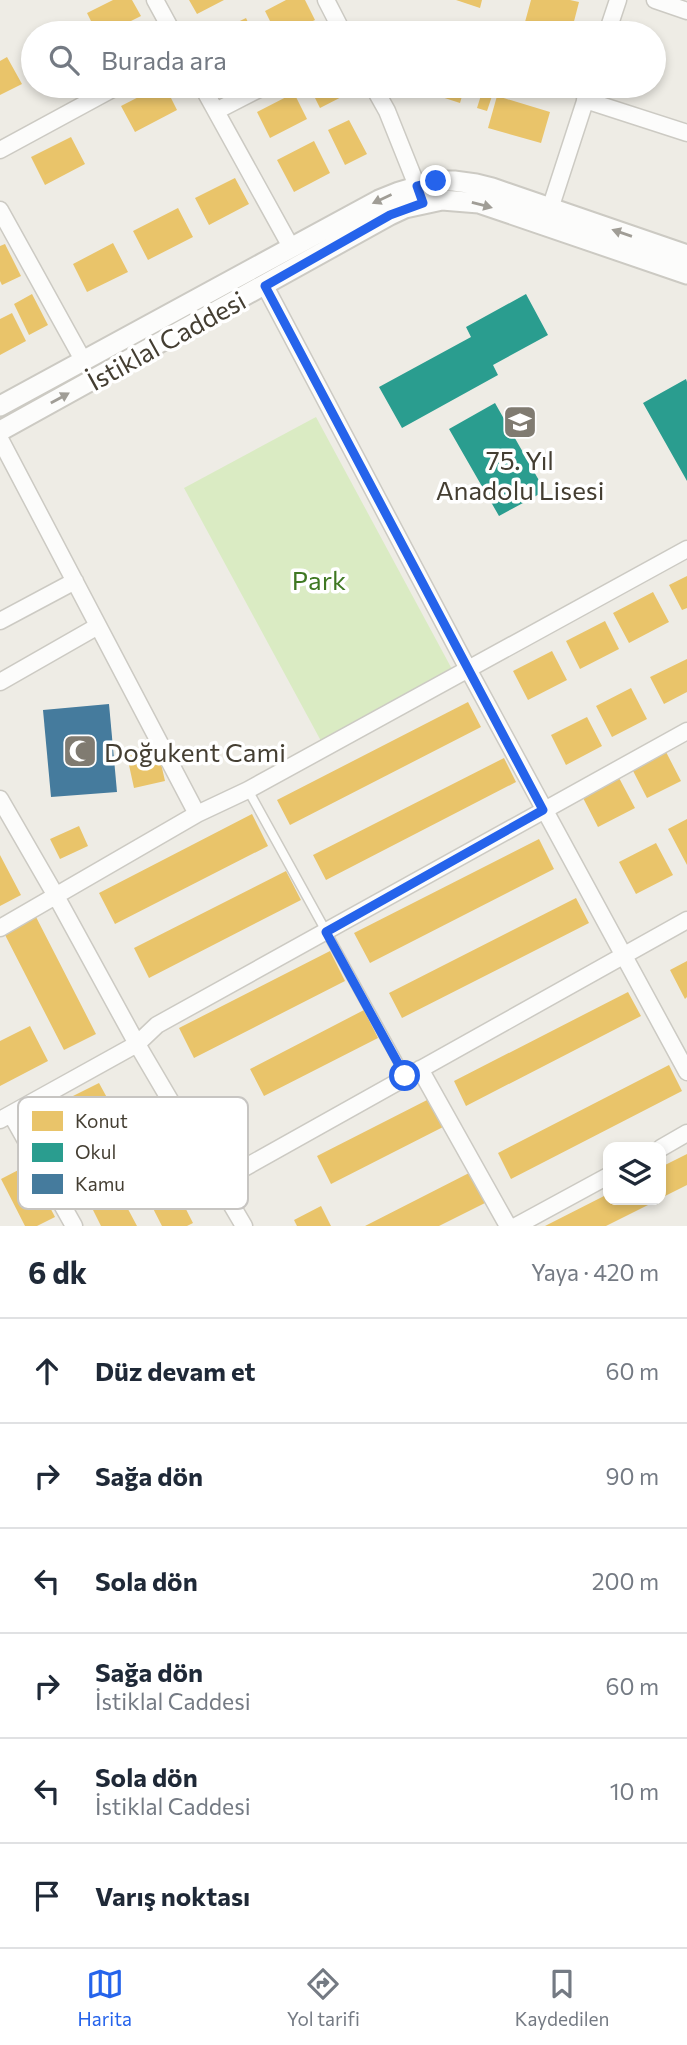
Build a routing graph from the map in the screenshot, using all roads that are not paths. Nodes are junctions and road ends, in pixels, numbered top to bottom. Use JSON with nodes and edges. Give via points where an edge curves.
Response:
{"nodes":[{"id":1,"x":155,"y":0,"type":"edge"},
{"id":2,"x":326,"y":0,"type":"edge"},
{"id":3,"x":618,"y":0,"type":"edge"},
{"id":4,"x":655,"y":0,"type":"edge"},
{"id":5,"x":687,"y":11,"type":"edge"},
{"id":6,"x":166,"y":21,"type":"edge"},
{"id":7,"x":337,"y":21,"type":"edge"},
{"id":8,"x":611,"y":21,"type":"edge"},
{"id":9,"x":96,"y":98,"type":"edge"},
{"id":10,"x":209,"y":98,"type":"edge"},
{"id":11,"x":241,"y":98,"type":"edge"},
{"id":12,"x":380,"y":98,"type":"edge"},
{"id":13,"x":586,"y":98,"type":"edge"},
{"id":14,"x":600,"y":98,"type":"edge"},
{"id":15,"x":216,"y":111,"type":"junction"},
{"id":16,"x":687,"y":133,"type":"edge"},
{"id":17,"x":0,"y":150,"type":"edge"},
{"id":18,"x":420,"y":194,"type":"junction"},
{"id":19,"x":550,"y":209,"type":"junction"},
{"id":20,"x":0,"y":210,"type":"edge"},
{"id":21,"x":6,"y":233,"type":"edge"},
{"id":22,"x":291,"y":247,"type":"junction"},
{"id":23,"x":687,"y":255,"type":"edge"},
{"id":24,"x":687,"y":274,"type":"edge"},
{"id":25,"x":265,"y":286,"type":"junction"},
{"id":26,"x":83,"y":360,"type":"junction"},
{"id":27,"x":0,"y":406,"type":"edge"},
{"id":28,"x":0,"y":431,"type":"edge"},
{"id":29,"x":0,"y":439,"type":"edge"},
{"id":30,"x":687,"y":549,"type":"edge"},
{"id":31,"x":75,"y":581,"type":"junction"},
{"id":32,"x":0,"y":621,"type":"edge"},
{"id":33,"x":98,"y":626,"type":"junction"},
{"id":34,"x":468,"y":669,"type":"junction"},
{"id":35,"x":0,"y":682,"type":"edge"},
{"id":36,"x":687,"y":731,"type":"edge"},
{"id":37,"x":248,"y":790,"type":"junction"},
{"id":38,"x":0,"y":799,"type":"edge"},
{"id":39,"x":543,"y":810,"type":"junction"},
{"id":40,"x":198,"y":814,"type":"junction"},
{"id":41,"x":56,"y":896,"type":"junction"},
{"id":42,"x":687,"y":920,"type":"edge"},
{"id":43,"x":0,"y":928,"type":"edge"},
{"id":44,"x":326,"y":932,"type":"junction"},
{"id":45,"x":624,"y":955,"type":"junction"},
{"id":46,"x":136,"y":1044,"type":"junction"},
{"id":47,"x":685,"y":1063,"type":"edge"},
{"id":48,"x":412,"y":1073,"type":"junction"},
{"id":49,"x":42,"y":1097,"type":"edge"},
{"id":50,"x":168,"y":1097,"type":"edge"},
{"id":51,"x":6,"y":1117,"type":"edge"},
{"id":52,"x":687,"y":1133,"type":"edge"},
{"id":53,"x":18,"y":1136,"type":"edge"},
{"id":54,"x":666,"y":1145,"type":"edge"},
{"id":55,"x":248,"y":1166,"type":"edge"},
{"id":56,"x":603,"y":1179,"type":"edge"},
{"id":57,"x":63,"y":1209,"type":"edge"},
{"id":58,"x":234,"y":1209,"type":"edge"},
{"id":59,"x":74,"y":1226,"type":"edge"},
{"id":60,"x":244,"y":1226,"type":"edge"},
{"id":61,"x":508,"y":1226,"type":"edge"},
{"id":62,"x":516,"y":1226,"type":"edge"}],
"edges":[{"from":1,"to":6,"type":"street"},
{"from":2,"to":7,"type":"street"},
{"from":3,"to":8,"type":"street"},
{"from":4,"to":5,"type":"street"},
{"from":9,"to":17,"type":"street"},
{"from":10,"to":15,"type":"street"},
{"from":11,"to":15,"type":"street"},
{"from":12,"to":18,"type":"street"},
{"from":13,"to":19,"type":"street"},
{"from":14,"to":16,"type":"street"},
{"from":15,"to":22,"type":"street"},
{"from":18,"to":19,"type":"street","name":"İstiklal Caddesi","via":[[454,181],[492,188]]},
{"from":18,"to":22,"type":"street","name":"İstiklal Caddesi","one_way":true,"via":[[379,200]]},
{"from":18,"to":24,"type":"street","name":"İstiklal Caddesi","one_way":true,"via":[[479,204]]},
{"from":18,"to":25,"type":"street","name":"İstiklal Caddesi"},
{"from":23,"to":19,"type":"street","name":"İstiklal Caddesi","one_way":true},
{"from":20,"to":21,"type":"street"},
{"from":21,"to":26,"type":"street"},
{"from":22,"to":26,"type":"street","name":"İstiklal Caddesi"},
{"from":28,"to":25,"type":"street","name":"İstiklal Caddesi","one_way":true},
{"from":25,"to":34,"type":"street"},
{"from":26,"to":27,"type":"street","name":"İstiklal Caddesi"},
{"from":29,"to":31,"type":"street"},
{"from":30,"to":34,"type":"street"},
{"from":31,"to":32,"type":"street"},
{"from":31,"to":33,"type":"street"},
{"from":33,"to":35,"type":"street"},
{"from":33,"to":40,"type":"street"},
{"from":34,"to":37,"type":"street"},
{"from":34,"to":39,"type":"street"},
{"from":36,"to":39,"type":"street"},
{"from":37,"to":40,"type":"street"},
{"from":37,"to":44,"type":"lane"},
{"from":38,"to":41,"type":"street"},
{"from":39,"to":44,"type":"street"},
{"from":39,"to":45,"type":"street"},
{"from":40,"to":41,"type":"street"},
{"from":41,"to":43,"type":"street"},
{"from":41,"to":46,"type":"street"},
{"from":42,"to":45,"type":"street"},
{"from":44,"to":46,"type":"street","via":[[157,1025]]},
{"from":44,"to":48,"type":"lane"},
{"from":45,"to":47,"type":"street"},
{"from":45,"to":48,"type":"street"},
{"from":46,"to":49,"type":"street"},
{"from":46,"to":50,"type":"street"},
{"from":48,"to":55,"type":"street"},
{"from":48,"to":61,"type":"street"},
{"from":51,"to":53,"type":"street"},
{"from":52,"to":54,"type":"street"},
{"from":56,"to":62,"type":"street"},
{"from":57,"to":59,"type":"street"},
{"from":58,"to":60,"type":"street"}]}
